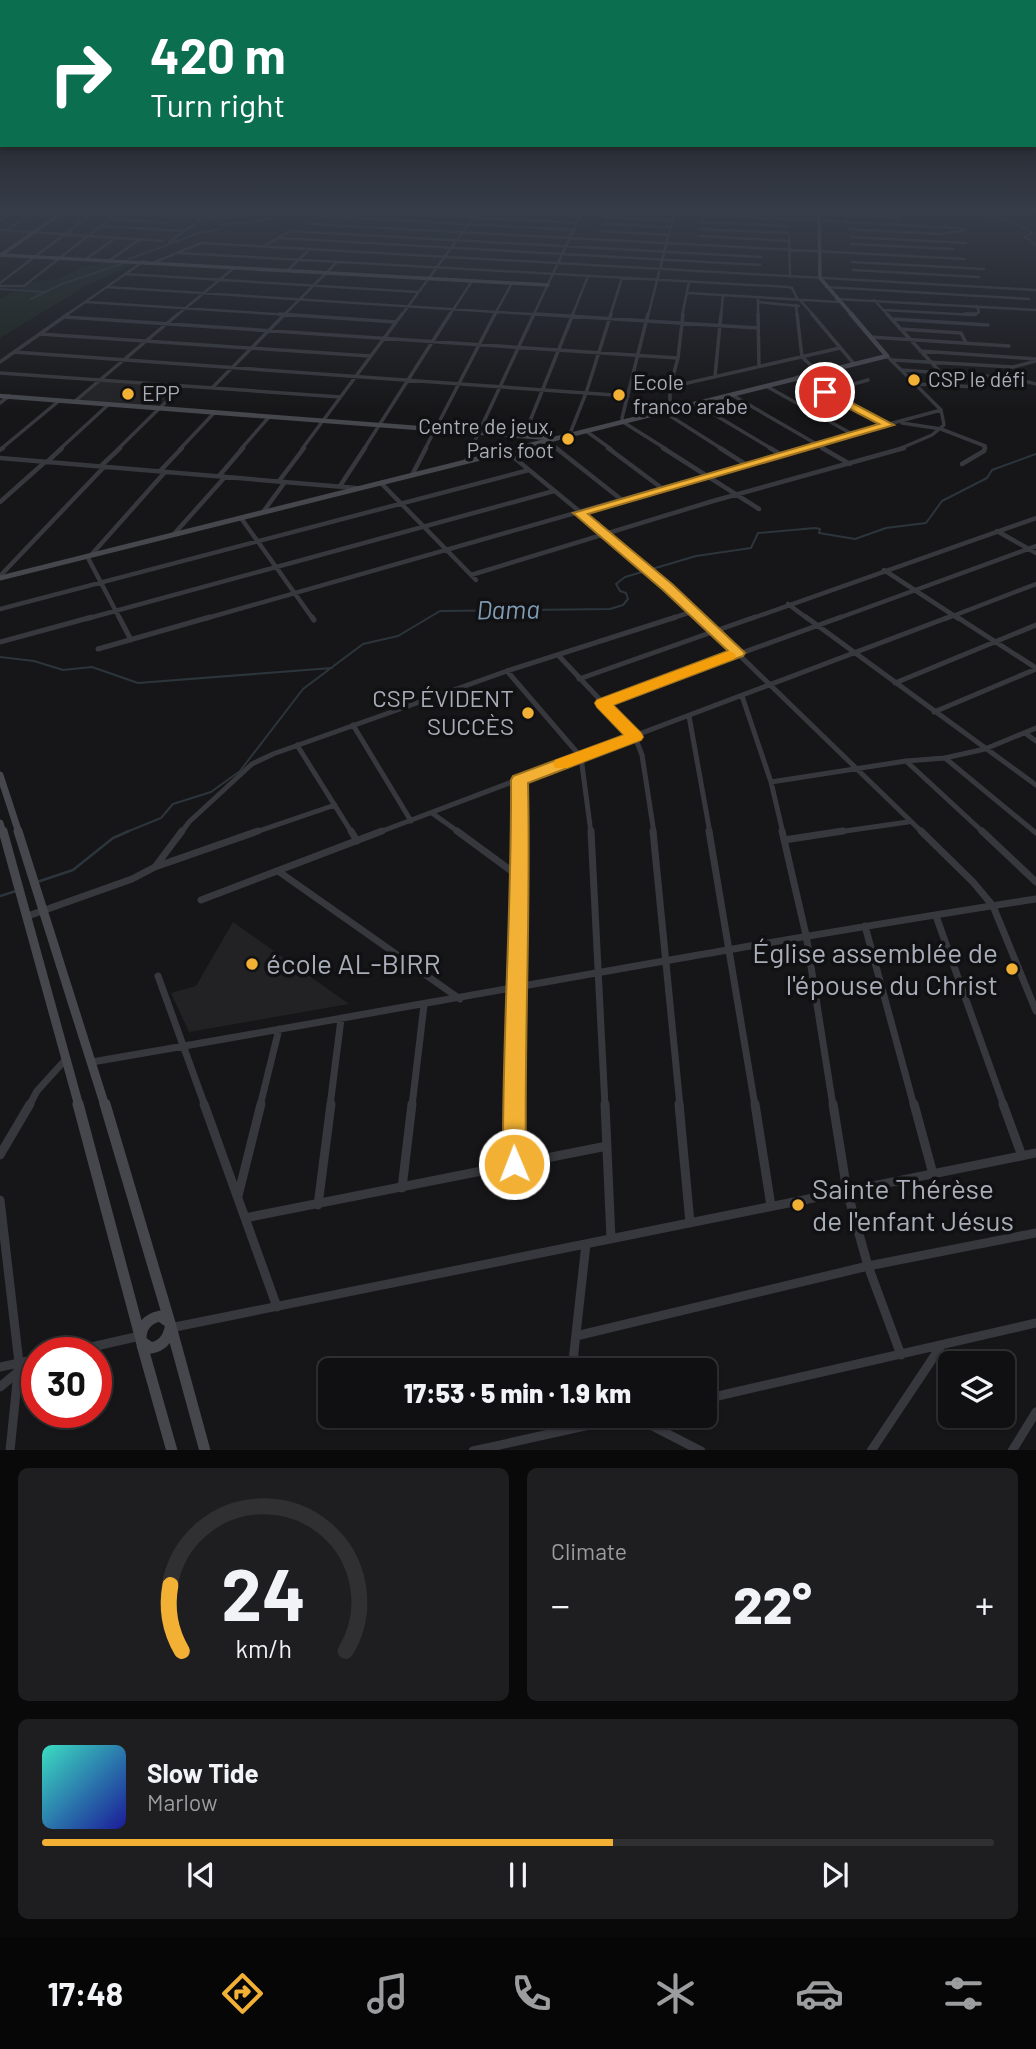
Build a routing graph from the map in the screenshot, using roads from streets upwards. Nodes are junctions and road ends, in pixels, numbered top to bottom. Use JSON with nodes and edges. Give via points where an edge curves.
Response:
{"nodes":[{"id":1,"x":35,"y":278,"type":"edge"},
{"id":2,"x":120,"y":278,"type":"edge"},
{"id":3,"x":182,"y":278,"type":"edge"},
{"id":4,"x":222,"y":278,"type":"edge"},
{"id":5,"x":321,"y":278,"type":"edge"},
{"id":6,"x":423,"y":278,"type":"edge"},
{"id":7,"x":429,"y":278,"type":"junction"},
{"id":8,"x":551,"y":278,"type":"edge"},
{"id":9,"x":587,"y":278,"type":"edge"},
{"id":10,"x":616,"y":278,"type":"edge"},
{"id":11,"x":622,"y":278,"type":"junction"},
{"id":12,"x":759,"y":278,"type":"edge"},
{"id":13,"x":810,"y":278,"type":"edge"},
{"id":14,"x":820,"y":278,"type":"junction"},
{"id":15,"x":930,"y":278,"type":"edge"},
{"id":16,"x":219,"y":280,"type":"junction"},
{"id":17,"x":657,"y":280,"type":"junction"},
{"id":18,"x":854,"y":280,"type":"joint"},
{"id":19,"x":472,"y":281,"type":"junction"},
{"id":20,"x":689,"y":282,"type":"junction"},
{"id":21,"x":512,"y":283,"type":"junction"},
{"id":22,"x":932,"y":284,"type":"junction"},
{"id":23,"x":0,"y":285,"type":"edge"},
{"id":24,"x":548,"y":285,"type":"junction"},
{"id":25,"x":313,"y":286,"type":"junction"},
{"id":26,"x":759,"y":286,"type":"junction"},
{"id":27,"x":107,"y":287,"type":"junction"},
{"id":28,"x":826,"y":287,"type":"junction"},
{"id":29,"x":1036,"y":290,"type":"edge"},
{"id":30,"x":418,"y":292,"type":"junction"},
{"id":31,"x":687,"y":293,"type":"junction"},
{"id":32,"x":202,"y":294,"type":"junction"},
{"id":33,"x":935,"y":294,"type":"junction"},
{"id":34,"x":723,"y":295,"type":"junction"},
{"id":35,"x":1029,"y":299,"type":"dead end"},
{"id":36,"x":299,"y":300,"type":"junction"},
{"id":37,"x":758,"y":300,"type":"junction"},
{"id":38,"x":799,"y":300,"type":"junction"},
{"id":39,"x":838,"y":300,"type":"junction"},
{"id":40,"x":874,"y":300,"type":"junction"},
{"id":41,"x":86,"y":302,"type":"junction"},
{"id":42,"x":937,"y":304,"type":"junction"},
{"id":43,"x":796,"y":305,"type":"junction"},
{"id":44,"x":977,"y":306,"type":"junction"},
{"id":45,"x":407,"y":307,"type":"junction"},
{"id":46,"x":805,"y":307,"type":"junction"},
{"id":47,"x":186,"y":308,"type":"junction"},
{"id":48,"x":453,"y":309,"type":"junction"},
{"id":49,"x":883,"y":310,"type":"junction"},
{"id":50,"x":1036,"y":310,"type":"edge"},
{"id":51,"x":496,"y":312,"type":"junction"},
{"id":52,"x":535,"y":314,"type":"junction"},
{"id":53,"x":285,"y":315,"type":"junction"},
{"id":54,"x":65,"y":317,"type":"junction"},
{"id":55,"x":572,"y":317,"type":"junction"},
{"id":56,"x":609,"y":319,"type":"junction"},
{"id":57,"x":892,"y":319,"type":"junction"},
{"id":58,"x":647,"y":321,"type":"junction"},
{"id":59,"x":924,"y":321,"type":"junction"},
{"id":60,"x":396,"y":322,"type":"junction"},
{"id":61,"x":167,"y":323,"type":"junction"},
{"id":62,"x":681,"y":324,"type":"junction"},
{"id":63,"x":988,"y":325,"type":"dead end"},
{"id":64,"x":718,"y":326,"type":"junction"},
{"id":65,"x":758,"y":328,"type":"junction"},
{"id":66,"x":901,"y":329,"type":"junction"},
{"id":67,"x":270,"y":330,"type":"junction"},
{"id":68,"x":917,"y":330,"type":"junction"},
{"id":69,"x":40,"y":334,"type":"junction"},
{"id":70,"x":870,"y":337,"type":"junction"},
{"id":71,"x":384,"y":338,"type":"junction"},
{"id":72,"x":908,"y":338,"type":"junction"},
{"id":73,"x":964,"y":338,"type":"junction"},
{"id":74,"x":146,"y":341,"type":"junction"},
{"id":75,"x":433,"y":341,"type":"junction"},
{"id":76,"x":943,"y":342,"type":"junction"},
{"id":77,"x":966,"y":343,"type":"junction"},
{"id":78,"x":479,"y":344,"type":"junction"},
{"id":79,"x":1009,"y":346,"type":"dead end"},
{"id":80,"x":519,"y":347,"type":"junction"},
{"id":81,"x":252,"y":348,"type":"junction"},
{"id":82,"x":840,"y":348,"type":"junction"},
{"id":83,"x":559,"y":350,"type":"junction"},
{"id":84,"x":920,"y":351,"type":"junction"},
{"id":85,"x":14,"y":352,"type":"junction"},
{"id":86,"x":599,"y":352,"type":"junction"},
{"id":87,"x":638,"y":355,"type":"junction"},
{"id":88,"x":370,"y":356,"type":"junction"},
{"id":89,"x":802,"y":357,"type":"junction"},
{"id":90,"x":678,"y":358,"type":"junction"},
{"id":91,"x":889,"y":358,"type":"junction"},
{"id":92,"x":124,"y":360,"type":"junction"},
{"id":93,"x":1036,"y":360,"type":"edge"},
{"id":94,"x":930,"y":361,"type":"junction"},
{"id":95,"x":0,"y":362,"type":"edge"},
{"id":96,"x":854,"y":364,"type":"junction"},
{"id":97,"x":759,"y":366,"type":"junction"},
{"id":98,"x":233,"y":367,"type":"junction"},
{"id":99,"x":1013,"y":367,"type":"junction"},
{"id":100,"x":901,"y":370,"type":"junction"},
{"id":101,"x":818,"y":372,"type":"junction"},
{"id":102,"x":0,"y":373,"type":"edge"},
{"id":103,"x":941,"y":373,"type":"junction"},
{"id":104,"x":355,"y":376,"type":"junction"},
{"id":105,"x":715,"y":376,"type":"junction"},
{"id":106,"x":797,"y":377,"type":"junction"},
{"id":107,"x":1013,"y":378,"type":"junction"},
{"id":108,"x":100,"y":380,"type":"junction"},
{"id":109,"x":408,"y":380,"type":"junction"},
{"id":110,"x":868,"y":380,"type":"dead end"},
{"id":111,"x":457,"y":384,"type":"junction"},
{"id":112,"x":914,"y":384,"type":"junction"},
{"id":113,"x":939,"y":384,"type":"junction"},
{"id":114,"x":1036,"y":384,"type":"edge"},
{"id":115,"x":181,"y":386,"type":"junction"},
{"id":116,"x":766,"y":386,"type":"junction"},
{"id":117,"x":501,"y":387,"type":"junction"},
{"id":118,"x":670,"y":387,"type":"junction"},
{"id":119,"x":978,"y":387,"type":"dead end"},
{"id":120,"x":212,"y":388,"type":"junction"},
{"id":121,"x":543,"y":390,"type":"junction"},
{"id":122,"x":825,"y":392,"type":"junction"},
{"id":123,"x":586,"y":393,"type":"junction"},
{"id":124,"x":732,"y":395,"type":"junction"},
{"id":125,"x":0,"y":396,"type":"edge"},
{"id":126,"x":628,"y":396,"type":"junction"},
{"id":127,"x":9,"y":397,"type":"junction"},
{"id":128,"x":340,"y":397,"type":"junction"},
{"id":129,"x":60,"y":400,"type":"junction"},
{"id":130,"x":74,"y":402,"type":"junction"},
{"id":131,"x":0,"y":403,"type":"edge"},
{"id":132,"x":695,"y":403,"type":"junction"},
{"id":133,"x":109,"y":404,"type":"junction"},
{"id":134,"x":160,"y":408,"type":"junction"},
{"id":135,"x":941,"y":410,"type":"junction"},
{"id":136,"x":667,"y":411,"type":"junction"},
{"id":137,"x":215,"y":412,"type":"junction"},
{"id":138,"x":269,"y":417,"type":"junction"},
{"id":139,"x":322,"y":421,"type":"junction"},
{"id":140,"x":624,"y":422,"type":"junction"},
{"id":141,"x":899,"y":422,"type":"junction"},
{"id":142,"x":378,"y":425,"type":"junction"},
{"id":143,"x":888,"y":425,"type":"junction"},
{"id":144,"x":433,"y":429,"type":"junction"},
{"id":145,"x":941,"y":429,"type":"junction"},
{"id":146,"x":586,"y":431,"type":"junction"},
{"id":147,"x":480,"y":433,"type":"junction"},
{"id":148,"x":852,"y":434,"type":"junction"},
{"id":149,"x":524,"y":436,"type":"junction"},
{"id":150,"x":569,"y":436,"type":"junction"},
{"id":151,"x":556,"y":439,"type":"junction"},
{"id":152,"x":547,"y":441,"type":"junction"},
{"id":153,"x":817,"y":444,"type":"junction"},
{"id":154,"x":0,"y":450,"type":"edge"},
{"id":155,"x":506,"y":451,"type":"junction"},
{"id":156,"x":780,"y":454,"type":"junction"},
{"id":157,"x":0,"y":458,"type":"edge"},
{"id":158,"x":466,"y":461,"type":"junction"},
{"id":159,"x":46,"y":462,"type":"junction"},
{"id":160,"x":745,"y":464,"type":"junction"},
{"id":161,"x":850,"y":464,"type":"junction"},
{"id":162,"x":962,"y":464,"type":"dead end"},
{"id":163,"x":103,"y":466,"type":"junction"},
{"id":164,"x":529,"y":470,"type":"junction"},
{"id":165,"x":163,"y":471,"type":"junction"},
{"id":166,"x":412,"y":475,"type":"junction"},
{"id":167,"x":219,"y":476,"type":"junction"},
{"id":168,"x":225,"y":477,"type":"junction"},
{"id":169,"x":706,"y":477,"type":"junction"},
{"id":170,"x":282,"y":481,"type":"junction"},
{"id":171,"x":381,"y":483,"type":"junction"},
{"id":172,"x":340,"y":486,"type":"junction"},
{"id":173,"x":357,"y":489,"type":"junction"},
{"id":174,"x":663,"y":489,"type":"junction"},
{"id":175,"x":555,"y":491,"type":"junction"},
{"id":176,"x":737,"y":496,"type":"junction"},
{"id":177,"x":622,"y":500,"type":"junction"},
{"id":178,"x":0,"y":502,"type":"edge"},
{"id":179,"x":399,"y":504,"type":"junction"},
{"id":180,"x":759,"y":509,"type":"dead end"},
{"id":181,"x":263,"y":512,"type":"junction"},
{"id":182,"x":579,"y":513,"type":"junction"},
{"id":183,"x":241,"y":518,"type":"junction"},
{"id":184,"x":1036,"y":518,"type":"edge"},
{"id":185,"x":423,"y":527,"type":"junction"},
{"id":186,"x":997,"y":531,"type":"junction"},
{"id":187,"x":174,"y":534,"type":"junction"},
{"id":188,"x":607,"y":534,"type":"junction"},
{"id":189,"x":257,"y":541,"type":"junction"},
{"id":190,"x":1036,"y":546,"type":"edge"},
{"id":191,"x":1029,"y":549,"type":"junction"},
{"id":192,"x":446,"y":550,"type":"junction"},
{"id":193,"x":1036,"y":553,"type":"edge"},
{"id":194,"x":89,"y":555,"type":"junction"},
{"id":195,"x":274,"y":567,"type":"junction"},
{"id":196,"x":884,"y":570,"type":"junction"},
{"id":197,"x":471,"y":575,"type":"junction"},
{"id":198,"x":0,"y":577,"type":"edge"},
{"id":199,"x":475,"y":580,"type":"dead end"},
{"id":200,"x":101,"y":583,"type":"junction"},
{"id":201,"x":1036,"y":584,"type":"edge"},
{"id":202,"x":912,"y":590,"type":"junction"},
{"id":203,"x":294,"y":593,"type":"junction"},
{"id":204,"x":788,"y":604,"type":"junction"},
{"id":205,"x":0,"y":609,"type":"edge"},
{"id":206,"x":115,"y":610,"type":"junction"},
{"id":207,"x":694,"y":611,"type":"junction"},
{"id":208,"x":953,"y":615,"type":"junction"},
{"id":209,"x":314,"y":620,"type":"dead end"},
{"id":210,"x":816,"y":624,"type":"junction"},
{"id":211,"x":1036,"y":625,"type":"edge"},
{"id":212,"x":715,"y":630,"type":"junction"},
{"id":213,"x":131,"y":639,"type":"junction"},
{"id":214,"x":993,"y":641,"type":"junction"},
{"id":215,"x":0,"y":642,"type":"edge"},
{"id":216,"x":98,"y":649,"type":"dead end"},
{"id":217,"x":737,"y":653,"type":"junction"},
{"id":218,"x":855,"y":653,"type":"junction"},
{"id":219,"x":559,"y":656,"type":"junction"},
{"id":220,"x":1036,"y":668,"type":"edge"},
{"id":221,"x":507,"y":671,"type":"junction"},
{"id":222,"x":579,"y":679,"type":"junction"},
{"id":223,"x":895,"y":682,"type":"junction"},
{"id":224,"x":772,"y":685,"type":"junction"},
{"id":225,"x":742,"y":696,"type":"junction"},
{"id":226,"x":603,"y":703,"type":"junction"},
{"id":227,"x":934,"y":712,"type":"junction"},
{"id":228,"x":689,"y":716,"type":"junction"},
{"id":229,"x":353,"y":725,"type":"junction"},
{"id":230,"x":1036,"y":728,"type":"edge"},
{"id":231,"x":1025,"y":733,"type":"junction"},
{"id":232,"x":635,"y":737,"type":"junction"},
{"id":233,"x":1036,"y":741,"type":"edge"},
{"id":234,"x":297,"y":745,"type":"junction"},
{"id":235,"x":985,"y":748,"type":"junction"},
{"id":236,"x":581,"y":757,"type":"junction"},
{"id":237,"x":945,"y":758,"type":"junction"},
{"id":238,"x":906,"y":761,"type":"junction"},
{"id":239,"x":855,"y":769,"type":"junction"},
{"id":240,"x":0,"y":775,"type":"edge"},
{"id":241,"x":519,"y":780,"type":"junction"},
{"id":242,"x":771,"y":782,"type":"junction"},
{"id":243,"x":1036,"y":785,"type":"edge"},
{"id":244,"x":335,"y":805,"type":"junction"},
{"id":245,"x":432,"y":813,"type":"junction"},
{"id":246,"x":411,"y":821,"type":"junction"},
{"id":247,"x":908,"y":822,"type":"junction"},
{"id":248,"x":0,"y":823,"type":"edge"},
{"id":249,"x":1036,"y":833,"type":"edge"},
{"id":250,"x":784,"y":840,"type":"junction"},
{"id":251,"x":357,"y":841,"type":"junction"},
{"id":252,"x":155,"y":866,"type":"junction"},
{"id":253,"x":278,"y":872,"type":"junction"},
{"id":254,"x":521,"y":878,"type":"junction"},
{"id":255,"x":1036,"y":882,"type":"edge"},
{"id":256,"x":1036,"y":899,"type":"edge"},
{"id":257,"x":201,"y":900,"type":"dead end"},
{"id":258,"x":993,"y":906,"type":"junction"},
{"id":259,"x":43,"y":910,"type":"junction"},
{"id":260,"x":28,"y":916,"type":"junction"},
{"id":261,"x":936,"y":916,"type":"junction"},
{"id":262,"x":865,"y":926,"type":"junction"},
{"id":263,"x":806,"y":935,"type":"junction"},
{"id":264,"x":730,"y":948,"type":"junction"},
{"id":265,"x":667,"y":961,"type":"junction"},
{"id":266,"x":597,"y":973,"type":"junction"},
{"id":267,"x":158,"y":976,"type":"dead end"},
{"id":268,"x":517,"y":988,"type":"junction"},
{"id":269,"x":460,"y":999,"type":"junction"},
{"id":270,"x":424,"y":1005,"type":"junction"},
{"id":271,"x":1036,"y":1011,"type":"edge"},
{"id":272,"x":341,"y":1019,"type":"junction"},
{"id":273,"x":279,"y":1029,"type":"junction"},
{"id":274,"x":184,"y":1046,"type":"junction"},
{"id":275,"x":66,"y":1059,"type":"junction"},
{"id":276,"x":92,"y":1062,"type":"junction"},
{"id":277,"x":607,"y":1146,"type":"junction"},
{"id":278,"x":1036,"y":1153,"type":"edge"},
{"id":279,"x":0,"y":1155,"type":"edge"},
{"id":280,"x":1022,"y":1156,"type":"junction"},
{"id":281,"x":514,"y":1164,"type":"junction"},
{"id":282,"x":933,"y":1174,"type":"junction"},
{"id":283,"x":402,"y":1188,"type":"junction"},
{"id":284,"x":847,"y":1191,"type":"junction"},
{"id":285,"x":238,"y":1198,"type":"junction"},
{"id":286,"x":0,"y":1200,"type":"edge"},
{"id":287,"x":317,"y":1205,"type":"junction"},
{"id":288,"x":771,"y":1206,"type":"junction"},
{"id":289,"x":245,"y":1218,"type":"junction"},
{"id":290,"x":690,"y":1223,"type":"junction"},
{"id":291,"x":1036,"y":1233,"type":"edge"},
{"id":292,"x":611,"y":1239,"type":"junction"},
{"id":293,"x":586,"y":1244,"type":"junction"},
{"id":294,"x":868,"y":1266,"type":"junction"},
{"id":295,"x":277,"y":1307,"type":"junction"},
{"id":296,"x":1036,"y":1323,"type":"edge"},
{"id":297,"x":170,"y":1326,"type":"junction"},
{"id":298,"x":576,"y":1336,"type":"junction"},
{"id":299,"x":141,"y":1338,"type":"junction"},
{"id":300,"x":112,"y":1344,"type":"edge"},
{"id":301,"x":941,"y":1346,"type":"junction"},
{"id":302,"x":901,"y":1355,"type":"junction"},
{"id":303,"x":573,"y":1358,"type":"edge"},
{"id":304,"x":0,"y":1367,"type":"edge"},
{"id":305,"x":19,"y":1367,"type":"junction"},
{"id":306,"x":0,"y":1387,"type":"edge"},
{"id":307,"x":717,"y":1396,"type":"edge"},
{"id":308,"x":1036,"y":1412,"type":"edge"},
{"id":309,"x":570,"y":1428,"type":"edge"},
{"id":310,"x":656,"y":1428,"type":"edge"},
{"id":311,"x":565,"y":1429,"type":"joint"},
{"id":312,"x":10,"y":1450,"type":"edge"},
{"id":313,"x":172,"y":1450,"type":"edge"},
{"id":314,"x":205,"y":1450,"type":"edge"},
{"id":315,"x":477,"y":1450,"type":"edge"},
{"id":316,"x":699,"y":1450,"type":"edge"},
{"id":317,"x":872,"y":1450,"type":"edge"},
{"id":318,"x":1013,"y":1450,"type":"edge"}],
"edges":[{"from":1,"to":23,"type":"street","via":[[24,286]]},
{"from":2,"to":27,"type":"street"},
{"from":3,"to":16,"type":"street"},
{"from":4,"to":16,"type":"street"},
{"from":5,"to":25,"type":"street"},
{"from":6,"to":7,"type":"street"},
{"from":7,"to":19,"type":"street"},
{"from":7,"to":30,"type":"street"},
{"from":8,"to":24,"type":"street"},
{"from":9,"to":55,"type":"street"},
{"from":10,"to":11,"type":"street"},
{"from":11,"to":17,"type":"street"},
{"from":11,"to":56,"type":"street"},
{"from":12,"to":26,"type":"street"},
{"from":13,"to":14,"type":"street"},
{"from":14,"to":18,"type":"street"},
{"from":14,"to":28,"type":"street"},
{"from":15,"to":22,"type":"street"},
{"from":16,"to":25,"type":"street"},
{"from":16,"to":32,"type":"street"},
{"from":17,"to":20,"type":"street"},
{"from":17,"to":58,"type":"street"},
{"from":18,"to":22,"type":"street"},
{"from":19,"to":21,"type":"street"},
{"from":19,"to":48,"type":"street"},
{"from":20,"to":26,"type":"street"},
{"from":20,"to":31,"type":"street"},
{"from":21,"to":24,"type":"street"},
{"from":21,"to":51,"type":"street"},
{"from":22,"to":29,"type":"street"},
{"from":22,"to":33,"type":"street"},
{"from":24,"to":52,"type":"street"},
{"from":25,"to":30,"type":"street"},
{"from":25,"to":36,"type":"street"},
{"from":26,"to":38,"type":"street","via":[[790,288]]},
{"from":27,"to":32,"type":"street"},
{"from":27,"to":41,"type":"street"},
{"from":28,"to":33,"type":"street"},
{"from":28,"to":39,"type":"street"},
{"from":30,"to":45,"type":"street"},
{"from":31,"to":34,"type":"street"},
{"from":31,"to":62,"type":"street"},
{"from":32,"to":36,"type":"street"},
{"from":32,"to":47,"type":"street"},
{"from":33,"to":35,"type":"street"},
{"from":33,"to":42,"type":"street"},
{"from":34,"to":37,"type":"street"},
{"from":34,"to":64,"type":"street"},
{"from":36,"to":45,"type":"street"},
{"from":36,"to":53,"type":"street"},
{"from":37,"to":38,"type":"street"},
{"from":37,"to":43,"type":"street"},
{"from":37,"to":65,"type":"street"},
{"from":38,"to":39,"type":"street"},
{"from":38,"to":46,"type":"street"},
{"from":39,"to":40,"type":"street"},
{"from":39,"to":70,"type":"street"},
{"from":40,"to":42,"type":"street"},
{"from":40,"to":49,"type":"street"},
{"from":41,"to":47,"type":"street"},
{"from":41,"to":54,"type":"street"},
{"from":42,"to":44,"type":"street"},
{"from":43,"to":46,"type":"street"},
{"from":43,"to":89,"type":"street"},
{"from":44,"to":49,"type":"street","via":[[975,315]]},
{"from":44,"to":50,"type":"street"},
{"from":45,"to":48,"type":"street"},
{"from":45,"to":60,"type":"street"},
{"from":46,"to":82,"type":"street"},
{"from":47,"to":53,"type":"street"},
{"from":47,"to":61,"type":"street"},
{"from":48,"to":51,"type":"street"},
{"from":48,"to":75,"type":"street"},
{"from":49,"to":57,"type":"street"},
{"from":51,"to":52,"type":"street"},
{"from":51,"to":78,"type":"street"},
{"from":52,"to":55,"type":"street"},
{"from":52,"to":80,"type":"street"},
{"from":53,"to":60,"type":"street"},
{"from":53,"to":67,"type":"street"},
{"from":54,"to":61,"type":"street"},
{"from":54,"to":69,"type":"street"},
{"from":55,"to":56,"type":"street"},
{"from":55,"to":83,"type":"street"},
{"from":56,"to":58,"type":"street"},
{"from":56,"to":86,"type":"street"},
{"from":57,"to":59,"type":"street"},
{"from":57,"to":66,"type":"street"},
{"from":58,"to":62,"type":"street"},
{"from":58,"to":87,"type":"street"},
{"from":59,"to":63,"type":"street"},
{"from":59,"to":68,"type":"street"},
{"from":60,"to":71,"type":"street"},
{"from":61,"to":67,"type":"street"},
{"from":61,"to":74,"type":"street"},
{"from":62,"to":64,"type":"street"},
{"from":62,"to":90,"type":"street"},
{"from":64,"to":65,"type":"street"},
{"from":64,"to":105,"type":"street"},
{"from":65,"to":97,"type":"street"},
{"from":66,"to":68,"type":"street"},
{"from":66,"to":72,"type":"street"},
{"from":67,"to":71,"type":"street"},
{"from":67,"to":81,"type":"street"},
{"from":68,"to":72,"type":"street"},
{"from":68,"to":73,"type":"street","via":[[961,333]]},
{"from":69,"to":74,"type":"street"},
{"from":69,"to":85,"type":"street"},
{"from":70,"to":72,"type":"street"},
{"from":70,"to":91,"type":"street"},
{"from":71,"to":75,"type":"street"},
{"from":71,"to":88,"type":"street"},
{"from":72,"to":76,"type":"street"},
{"from":72,"to":84,"type":"street"},
{"from":73,"to":76,"type":"street"},
{"from":73,"to":77,"type":"street"},
{"from":74,"to":81,"type":"street"},
{"from":74,"to":92,"type":"street"},
{"from":75,"to":78,"type":"street"},
{"from":75,"to":109,"type":"street"},
{"from":76,"to":77,"type":"street"},
{"from":77,"to":79,"type":"street"},
{"from":78,"to":80,"type":"street"},
{"from":78,"to":111,"type":"street"},
{"from":80,"to":83,"type":"street"},
{"from":80,"to":117,"type":"street"},
{"from":81,"to":88,"type":"street"},
{"from":81,"to":98,"type":"street"},
{"from":82,"to":89,"type":"street"},
{"from":82,"to":96,"type":"street"},
{"from":83,"to":86,"type":"street"},
{"from":83,"to":121,"type":"street"},
{"from":84,"to":93,"type":"street"},
{"from":84,"to":94,"type":"street"},
{"from":85,"to":92,"type":"street"},
{"from":85,"to":95,"type":"street"},
{"from":86,"to":87,"type":"street"},
{"from":86,"to":123,"type":"street"},
{"from":87,"to":90,"type":"street"},
{"from":87,"to":126,"type":"street"},
{"from":88,"to":104,"type":"street"},
{"from":89,"to":97,"type":"street"},
{"from":89,"to":101,"type":"street"},
{"from":90,"to":118,"type":"street"},
{"from":91,"to":94,"type":"street"},
{"from":91,"to":96,"type":"street"},
{"from":91,"to":100,"type":"street"},
{"from":92,"to":98,"type":"street"},
{"from":92,"to":108,"type":"street"},
{"from":93,"to":99,"type":"street"},
{"from":94,"to":99,"type":"street"},
{"from":94,"to":103,"type":"street"},
{"from":96,"to":101,"type":"street"},
{"from":97,"to":105,"type":"street"},
{"from":98,"to":104,"type":"street"},
{"from":98,"to":120,"type":"street"},
{"from":99,"to":107,"type":"street"},
{"from":100,"to":103,"type":"street"},
{"from":100,"to":112,"type":"street"},
{"from":101,"to":106,"type":"street"},
{"from":102,"to":108,"type":"street"},
{"from":103,"to":107,"type":"street"},
{"from":103,"to":113,"type":"street"},
{"from":104,"to":109,"type":"street"},
{"from":104,"to":128,"type":"street"},
{"from":105,"to":118,"type":"street"},
{"from":106,"to":116,"type":"street"},
{"from":106,"to":122,"type":"street"},
{"from":107,"to":114,"type":"street"},
{"from":108,"to":115,"type":"street"},
{"from":108,"to":130,"type":"street"},
{"from":109,"to":111,"type":"street"},
{"from":109,"to":142,"type":"street"},
{"from":110,"to":122,"type":"street"},
{"from":111,"to":117,"type":"street"},
{"from":111,"to":144,"type":"street"},
{"from":112,"to":113,"type":"street"},
{"from":112,"to":135,"type":"street"},
{"from":113,"to":119,"type":"street"},
{"from":115,"to":120,"type":"street"},
{"from":115,"to":134,"type":"street"},
{"from":116,"to":124,"type":"street"},
{"from":116,"to":148,"type":"street"},
{"from":117,"to":121,"type":"street"},
{"from":117,"to":147,"type":"street"},
{"from":118,"to":136,"type":"street"},
{"from":120,"to":128,"type":"street"},
{"from":121,"to":123,"type":"street"},
{"from":121,"to":149,"type":"street"},
{"from":122,"to":143,"type":"street"},
{"from":123,"to":126,"type":"street"},
{"from":123,"to":150,"type":"street"},
{"from":124,"to":132,"type":"street"},
{"from":124,"to":153,"type":"street"},
{"from":125,"to":127,"type":"street"},
{"from":126,"to":140,"type":"street"},
{"from":127,"to":129,"type":"street"},
{"from":127,"to":131,"type":"street"},
{"from":128,"to":139,"type":"street"},
{"from":129,"to":130,"type":"street"},
{"from":129,"to":154,"type":"street"},
{"from":130,"to":133,"type":"street"},
{"from":132,"to":136,"type":"street"},
{"from":132,"to":156,"type":"street"},
{"from":133,"to":134,"type":"street"},
{"from":133,"to":159,"type":"street"},
{"from":134,"to":137,"type":"street"},
{"from":134,"to":163,"type":"street"},
{"from":135,"to":141,"type":"street"},
{"from":135,"to":145,"type":"street"},
{"from":136,"to":140,"type":"street"},
{"from":136,"to":160,"type":"street"},
{"from":137,"to":138,"type":"street"},
{"from":137,"to":165,"type":"street"},
{"from":138,"to":139,"type":"street"},
{"from":138,"to":167,"type":"street"},
{"from":139,"to":142,"type":"street"},
{"from":139,"to":170,"type":"street"},
{"from":140,"to":146,"type":"street"},
{"from":140,"to":169,"type":"street"},
{"from":141,"to":143,"type":"street"},
{"from":141,"to":145,"type":"street"},
{"from":142,"to":144,"type":"street"},
{"from":142,"to":172,"type":"street"},
{"from":143,"to":148,"type":"street"},
{"from":144,"to":147,"type":"street"},
{"from":144,"to":166,"type":"street"},
{"from":145,"to":161,"type":"street","via":[[920,441]]},
{"from":145,"to":162,"type":"street","via":[[987,447]]},
{"from":146,"to":150,"type":"street"},
{"from":146,"to":174,"type":"street"},
{"from":147,"to":149,"type":"street"},
{"from":147,"to":158,"type":"street"},
{"from":148,"to":153,"type":"street"},
{"from":149,"to":151,"type":"street"},
{"from":150,"to":151,"type":"street"},
{"from":151,"to":152,"type":"street"},
{"from":152,"to":155,"type":"street"},
{"from":152,"to":177,"type":"street"},
{"from":153,"to":156,"type":"street"},
{"from":153,"to":161,"type":"street"},
{"from":155,"to":158,"type":"street"},
{"from":155,"to":164,"type":"street"},
{"from":156,"to":160,"type":"street"},
{"from":157,"to":159,"type":"street"},
{"from":158,"to":166,"type":"street"},
{"from":159,"to":163,"type":"street"},
{"from":159,"to":178,"type":"street"},
{"from":160,"to":169,"type":"street"},
{"from":161,"to":176,"type":"street"},
{"from":163,"to":165,"type":"street"},
{"from":163,"to":198,"type":"street"},
{"from":164,"to":175,"type":"street"},
{"from":164,"to":179,"type":"street"},
{"from":165,"to":167,"type":"street"},
{"from":165,"to":194,"type":"street"},
{"from":166,"to":171,"type":"street"},
{"from":167,"to":168,"type":"street"},
{"from":168,"to":170,"type":"street"},
{"from":168,"to":187,"type":"street"},
{"from":169,"to":174,"type":"street"},
{"from":169,"to":176,"type":"street"},
{"from":170,"to":172,"type":"street"},
{"from":170,"to":181,"type":"street"},
{"from":171,"to":173,"type":"street"},
{"from":171,"to":179,"type":"street"},
{"from":172,"to":173,"type":"street"},
{"from":173,"to":181,"type":"street"},
{"from":174,"to":177,"type":"street"},
{"from":175,"to":182,"type":"street"},
{"from":175,"to":185,"type":"street"},
{"from":176,"to":180,"type":"street"},
{"from":176,"to":188,"type":"street"},
{"from":177,"to":182,"type":"street"},
{"from":179,"to":185,"type":"street"},
{"from":179,"to":189,"type":"street"},
{"from":181,"to":183,"type":"street"},
{"from":182,"to":188,"type":"street"},
{"from":182,"to":192,"type":"street"},
{"from":183,"to":187,"type":"street"},
{"from":183,"to":189,"type":"street"},
{"from":184,"to":186,"type":"street"},
{"from":185,"to":192,"type":"street"},
{"from":185,"to":195,"type":"street"},
{"from":186,"to":191,"type":"street"},
{"from":186,"to":196,"type":"street"},
{"from":187,"to":194,"type":"street"},
{"from":188,"to":197,"type":"street"},
{"from":188,"to":207,"type":"street"},
{"from":189,"to":195,"type":"street"},
{"from":189,"to":200,"type":"street"},
{"from":190,"to":191,"type":"street"},
{"from":191,"to":193,"type":"street"},
{"from":191,"to":202,"type":"street"},
{"from":192,"to":197,"type":"street"},
{"from":192,"to":203,"type":"street"},
{"from":194,"to":198,"type":"street"},
{"from":194,"to":200,"type":"street"},
{"from":195,"to":203,"type":"street"},
{"from":195,"to":206,"type":"street"},
{"from":196,"to":202,"type":"street"},
{"from":196,"to":204,"type":"street"},
{"from":197,"to":199,"type":"street"},
{"from":200,"to":205,"type":"street"},
{"from":200,"to":206,"type":"street"},
{"from":201,"to":208,"type":"street"},
{"from":202,"to":208,"type":"street"},
{"from":202,"to":210,"type":"street"},
{"from":203,"to":209,"type":"street"},
{"from":203,"to":213,"type":"street"},
{"from":204,"to":210,"type":"street"},
{"from":204,"to":212,"type":"street"},
{"from":206,"to":213,"type":"street"},
{"from":206,"to":215,"type":"street"},
{"from":207,"to":212,"type":"street"},
{"from":207,"to":219,"type":"street"},
{"from":208,"to":214,"type":"street"},
{"from":208,"to":218,"type":"street"},
{"from":210,"to":217,"type":"street"},
{"from":210,"to":218,"type":"street"},
{"from":211,"to":214,"type":"street"},
{"from":212,"to":217,"type":"street"},
{"from":212,"to":222,"type":"street"},
{"from":213,"to":216,"type":"street"},
{"from":214,"to":220,"type":"street"},
{"from":214,"to":223,"type":"street"},
{"from":217,"to":224,"type":"street"},
{"from":217,"to":226,"type":"street"},
{"from":218,"to":223,"type":"street"},
{"from":218,"to":224,"type":"street"},
{"from":219,"to":221,"type":"street"},
{"from":219,"to":222,"type":"street"},
{"from":220,"to":227,"type":"street"},
{"from":221,"to":229,"type":"street"},
{"from":221,"to":236,"type":"street"},
{"from":222,"to":226,"type":"street"},
{"from":223,"to":227,"type":"street"},
{"from":224,"to":225,"type":"street"},
{"from":224,"to":239,"type":"street"},
{"from":225,"to":228,"type":"street"},
{"from":225,"to":242,"type":"street"},
{"from":226,"to":232,"type":"street"},
{"from":227,"to":235,"type":"street"},
{"from":228,"to":232,"type":"street"},
{"from":228,"to":264,"type":"street"},
{"from":229,"to":234,"type":"street"},
{"from":229,"to":246,"type":"street"},
{"from":230,"to":231,"type":"street"},
{"from":231,"to":233,"type":"street"},
{"from":231,"to":235,"type":"street"},
{"from":232,"to":236,"type":"street"},
{"from":232,"to":265,"type":"street","via":[[642,755],[658,862]]},
{"from":234,"to":244,"type":"street"},
{"from":234,"to":252,"type":"street","via":[[251,764],[189,822]]},
{"from":235,"to":237,"type":"street"},
{"from":235,"to":243,"type":"street"},
{"from":236,"to":241,"type":"street"},
{"from":236,"to":266,"type":"street","via":[[594,855]]},
{"from":237,"to":238,"type":"street"},
{"from":237,"to":249,"type":"street"},
{"from":238,"to":239,"type":"street"},
{"from":238,"to":255,"type":"street"},
{"from":239,"to":242,"type":"street"},
{"from":239,"to":247,"type":"street"},
{"from":240,"to":259,"type":"street"},
{"from":241,"to":245,"type":"street"},
{"from":241,"to":254,"type":"street"},
{"from":242,"to":250,"type":"street"},
{"from":244,"to":251,"type":"street"},
{"from":244,"to":252,"type":"street"},
{"from":245,"to":246,"type":"street"},
{"from":245,"to":254,"type":"street"},
{"from":246,"to":251,"type":"street"},
{"from":247,"to":250,"type":"street"},
{"from":247,"to":258,"type":"street"},
{"from":248,"to":260,"type":"street"},
{"from":250,"to":263,"type":"street"},
{"from":251,"to":253,"type":"street"},
{"from":252,"to":259,"type":"street","via":[[132,879]]},
{"from":253,"to":257,"type":"street"},
{"from":253,"to":269,"type":"street"},
{"from":254,"to":268,"type":"street"},
{"from":256,"to":258,"type":"street"},
{"from":258,"to":261,"type":"street"},
{"from":258,"to":271,"type":"street"},
{"from":259,"to":260,"type":"street"},
{"from":259,"to":276,"type":"street"},
{"from":260,"to":275,"type":"street"},
{"from":261,"to":262,"type":"street"},
{"from":261,"to":280,"type":"street"},
{"from":262,"to":263,"type":"street"},
{"from":262,"to":282,"type":"street"},
{"from":263,"to":264,"type":"street"},
{"from":263,"to":284,"type":"street"},
{"from":264,"to":265,"type":"street"},
{"from":264,"to":288,"type":"street"},
{"from":265,"to":266,"type":"street"},
{"from":265,"to":290,"type":"street"},
{"from":266,"to":268,"type":"street"},
{"from":266,"to":277,"type":"street"},
{"from":267,"to":274,"type":"street"},
{"from":268,"to":269,"type":"street"},
{"from":268,"to":281,"type":"street"},
{"from":269,"to":270,"type":"street"},
{"from":270,"to":272,"type":"street"},
{"from":270,"to":283,"type":"street"},
{"from":272,"to":273,"type":"street"},
{"from":272,"to":287,"type":"street"},
{"from":273,"to":274,"type":"street"},
{"from":273,"to":285,"type":"street"},
{"from":274,"to":276,"type":"street"},
{"from":274,"to":285,"type":"street"},
{"from":275,"to":279,"type":"street","via":[[37,1091]]},
{"from":275,"to":299,"type":"street"},
{"from":276,"to":297,"type":"street"},
{"from":277,"to":281,"type":"street"},
{"from":277,"to":292,"type":"street"},
{"from":278,"to":280,"type":"street"},
{"from":280,"to":282,"type":"street"},
{"from":281,"to":283,"type":"street"},
{"from":282,"to":284,"type":"street"},
{"from":283,"to":287,"type":"street"},
{"from":284,"to":288,"type":"street"},
{"from":284,"to":294,"type":"street"},
{"from":285,"to":289,"type":"street"},
{"from":286,"to":305,"type":"street"},
{"from":287,"to":289,"type":"street"},
{"from":288,"to":290,"type":"street"},
{"from":289,"to":295,"type":"street"},
{"from":290,"to":292,"type":"street"},
{"from":291,"to":294,"type":"street"},
{"from":292,"to":293,"type":"street"},
{"from":293,"to":295,"type":"street"},
{"from":293,"to":298,"type":"street"},
{"from":294,"to":298,"type":"street"},
{"from":294,"to":302,"type":"street"},
{"from":295,"to":297,"type":"street"},
{"from":296,"to":301,"type":"street"},
{"from":297,"to":299,"type":"street","via":[[168,1338],[160,1345],[151,1348]]},
{"from":297,"to":299,"type":"street","via":[[164,1317],[151,1319],[143,1326]]},
{"from":297,"to":314,"type":"street"},
{"from":298,"to":303,"type":"street"},
{"from":299,"to":300,"type":"street"},
{"from":299,"to":313,"type":"street"},
{"from":301,"to":302,"type":"street"},
{"from":301,"to":317,"type":"street"},
{"from":302,"to":307,"type":"street"},
{"from":304,"to":305,"type":"street"},
{"from":305,"to":306,"type":"street"},
{"from":305,"to":312,"type":"street"},
{"from":308,"to":318,"type":"street"},
{"from":309,"to":311,"type":"street"},
{"from":310,"to":316,"type":"street"},
{"from":311,"to":315,"type":"street"}]}
